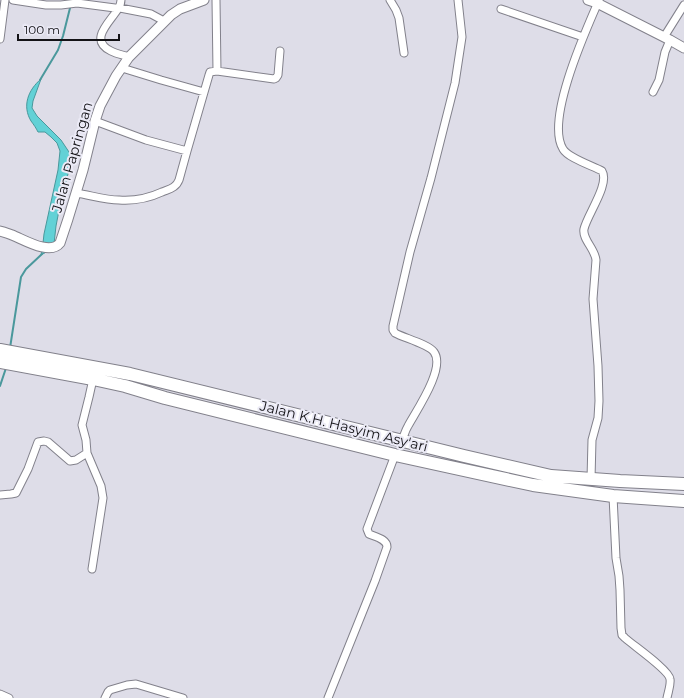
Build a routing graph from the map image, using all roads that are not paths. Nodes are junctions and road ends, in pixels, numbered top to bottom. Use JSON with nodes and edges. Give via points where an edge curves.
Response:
{"nodes":[{"id":1,"x":5,"y":0,"type":"edge"},
{"id":2,"x":13,"y":0,"type":"edge"},
{"id":3,"x":204,"y":0,"type":"edge"},
{"id":4,"x":216,"y":0,"type":"edge"},
{"id":5,"x":390,"y":0,"type":"edge"},
{"id":6,"x":458,"y":0,"type":"edge"},
{"id":7,"x":588,"y":0,"type":"edge"},
{"id":8,"x":598,"y":2,"type":"edge"},
{"id":9,"x":120,"y":4,"type":"edge"},
{"id":10,"x":684,"y":5,"type":"edge"},
{"id":11,"x":501,"y":9,"type":"dead end"},
{"id":12,"x":164,"y":21,"type":"junction"},
{"id":13,"x":583,"y":37,"type":"junction"},
{"id":14,"x":667,"y":38,"type":"junction"},
{"id":15,"x":0,"y":39,"type":"edge"},
{"id":16,"x":684,"y":48,"type":"edge"},
{"id":17,"x":280,"y":51,"type":"dead end"},
{"id":18,"x":404,"y":53,"type":"dead end"},
{"id":19,"x":129,"y":57,"type":"junction"},
{"id":20,"x":122,"y":68,"type":"junction"},
{"id":21,"x":217,"y":71,"type":"junction"},
{"id":22,"x":204,"y":92,"type":"junction"},
{"id":23,"x":653,"y":92,"type":"dead end"},
{"id":24,"x":95,"y":121,"type":"junction"},
{"id":25,"x":187,"y":151,"type":"junction"},
{"id":26,"x":76,"y":193,"type":"junction"},
{"id":27,"x":0,"y":231,"type":"edge"},
{"id":28,"x":0,"y":350,"type":"edge"},
{"id":29,"x":0,"y":362,"type":"edge"},
{"id":30,"x":41,"y":364,"type":"junction"},
{"id":31,"x":92,"y":379,"type":"junction"},
{"id":32,"x":269,"y":408,"type":"junction"},
{"id":33,"x":359,"y":430,"type":"junction"},
{"id":34,"x":332,"y":440,"type":"junction"},
{"id":35,"x":402,"y":440,"type":"junction"},
{"id":36,"x":87,"y":453,"type":"junction"},
{"id":37,"x":395,"y":455,"type":"junction"},
{"id":38,"x":434,"y":464,"type":"junction"},
{"id":39,"x":591,"y":479,"type":"junction"},
{"id":40,"x":620,"y":481,"type":"junction"},
{"id":41,"x":684,"y":484,"type":"edge"},
{"id":42,"x":684,"y":491,"type":"edge"},
{"id":43,"x":0,"y":495,"type":"edge"},
{"id":44,"x":613,"y":496,"type":"junction"},
{"id":45,"x":684,"y":501,"type":"edge"},
{"id":46,"x":92,"y":569,"type":"dead end"},
{"id":47,"x":0,"y":694,"type":"edge"},
{"id":48,"x":9,"y":698,"type":"edge"},
{"id":49,"x":104,"y":698,"type":"edge"},
{"id":50,"x":183,"y":698,"type":"edge"},
{"id":51,"x":328,"y":698,"type":"edge"},
{"id":52,"x":667,"y":698,"type":"edge"}],
"edges":[{"from":1,"to":15,"type":"street"},
{"from":2,"to":9,"type":"street","via":[[46,5],[77,3],[115,8]]},
{"from":3,"to":12,"type":"street","name":"Jalan Papringan","via":[[175,12]]},
{"from":4,"to":21,"type":"street"},
{"from":5,"to":18,"type":"street","via":[[399,18]]},
{"from":6,"to":35,"type":"street","via":[[462,37],[455,83],[392,326],[395,333],[427,347],[434,353],[437,363],[430,386]]},
{"from":7,"to":8,"type":"street"},
{"from":8,"to":13,"type":"street"},
{"from":8,"to":14,"type":"street"},
{"from":9,"to":12,"type":"street"},
{"from":9,"to":19,"type":"street","via":[[100,37],[104,47]]},
{"from":10,"to":14,"type":"street"},
{"from":11,"to":13,"type":"street"},
{"from":12,"to":19,"type":"street","name":"Jalan Papringan"},
{"from":13,"to":39,"type":"street","via":[[562,101],[559,130],[564,151],[601,170],[605,177],[584,232],[596,260],[593,298],[599,400],[598,418],[592,440]]},
{"from":14,"to":16,"type":"street"},
{"from":14,"to":23,"type":"street","via":[[659,80]]},
{"from":17,"to":21,"type":"street","via":[[278,75],[274,79]]},
{"from":19,"to":20,"type":"street","name":"Jalan Papringan"},
{"from":20,"to":22,"type":"street"},
{"from":20,"to":24,"type":"street","name":"Jalan Papringan","via":[[104,97]]},
{"from":21,"to":22,"type":"street","via":[[210,72]]},
{"from":22,"to":25,"type":"street"},
{"from":24,"to":25,"type":"street","via":[[146,140]]},
{"from":24,"to":26,"type":"street","name":"Jalan Papringan"},
{"from":25,"to":26,"type":"street","via":[[177,185],[154,195],[133,200],[118,200]]},
{"from":26,"to":27,"type":"street","name":"Jalan Papringan","via":[[58,246],[48,248],[36,245]]},
{"from":28,"to":30,"type":"highway","name":"Jalan K.H. Hasyim Asy'ari"},
{"from":29,"to":30,"type":"highway","name":"Jalan K.H. Hasyim Asy'ari"},
{"from":30,"to":31,"type":"highway","name":"Jalan K.H. Hasyim Asy'ari"},
{"from":30,"to":32,"type":"highway","name":"Jalan K.H. Hasyim Asy'ari","via":[[130,374]]},
{"from":31,"to":34,"type":"highway","name":"Jalan K.H. Hasyim Asy'ari"},
{"from":31,"to":36,"type":"street","via":[[82,425]]},
{"from":32,"to":33,"type":"highway","name":"Jalan K.H. Hasyim Asy'ari"},
{"from":32,"to":34,"type":"highway","via":[[279,416],[341,434],[340,439]]},
{"from":33,"to":35,"type":"highway","name":"Jalan K.H. Hasyim Asy'ari"},
{"from":33,"to":38,"type":"highway","via":[[350,431],[349,435],[352,438],[424,455]]},
{"from":34,"to":37,"type":"highway","name":"Jalan K.H. Hasyim Asy'ari"},
{"from":35,"to":39,"type":"highway","name":"Jalan K.H. Hasyim Asy'ari","via":[[551,476]]},
{"from":36,"to":43,"type":"street","via":[[70,461],[48,442],[38,442],[16,493]]},
{"from":36,"to":46,"type":"street","via":[[102,486],[103,498]]},
{"from":37,"to":38,"type":"highway","name":"Jalan K.H. Hasyim Asy'ari"},
{"from":37,"to":51,"type":"street","via":[[367,530],[369,534],[386,542],[387,547]]},
{"from":38,"to":44,"type":"highway","name":"Jalan K.H. Hasyim Asy'ari","via":[[534,485]]},
{"from":39,"to":40,"type":"highway","name":"Jalan K.H. Hasyim Asy'ari"},
{"from":40,"to":41,"type":"highway","name":"Jalan K.H. Hasyim Asy'ari"},
{"from":40,"to":42,"type":"highway","via":[[631,487]]},
{"from":44,"to":45,"type":"highway","name":"Jalan K.H. Hasyim Asy'ari"},
{"from":44,"to":52,"type":"street","via":[[622,633],[668,675],[670,681]]},
{"from":47,"to":48,"type":"street"},
{"from":49,"to":50,"type":"street","via":[[110,690],[136,684]]}]}
